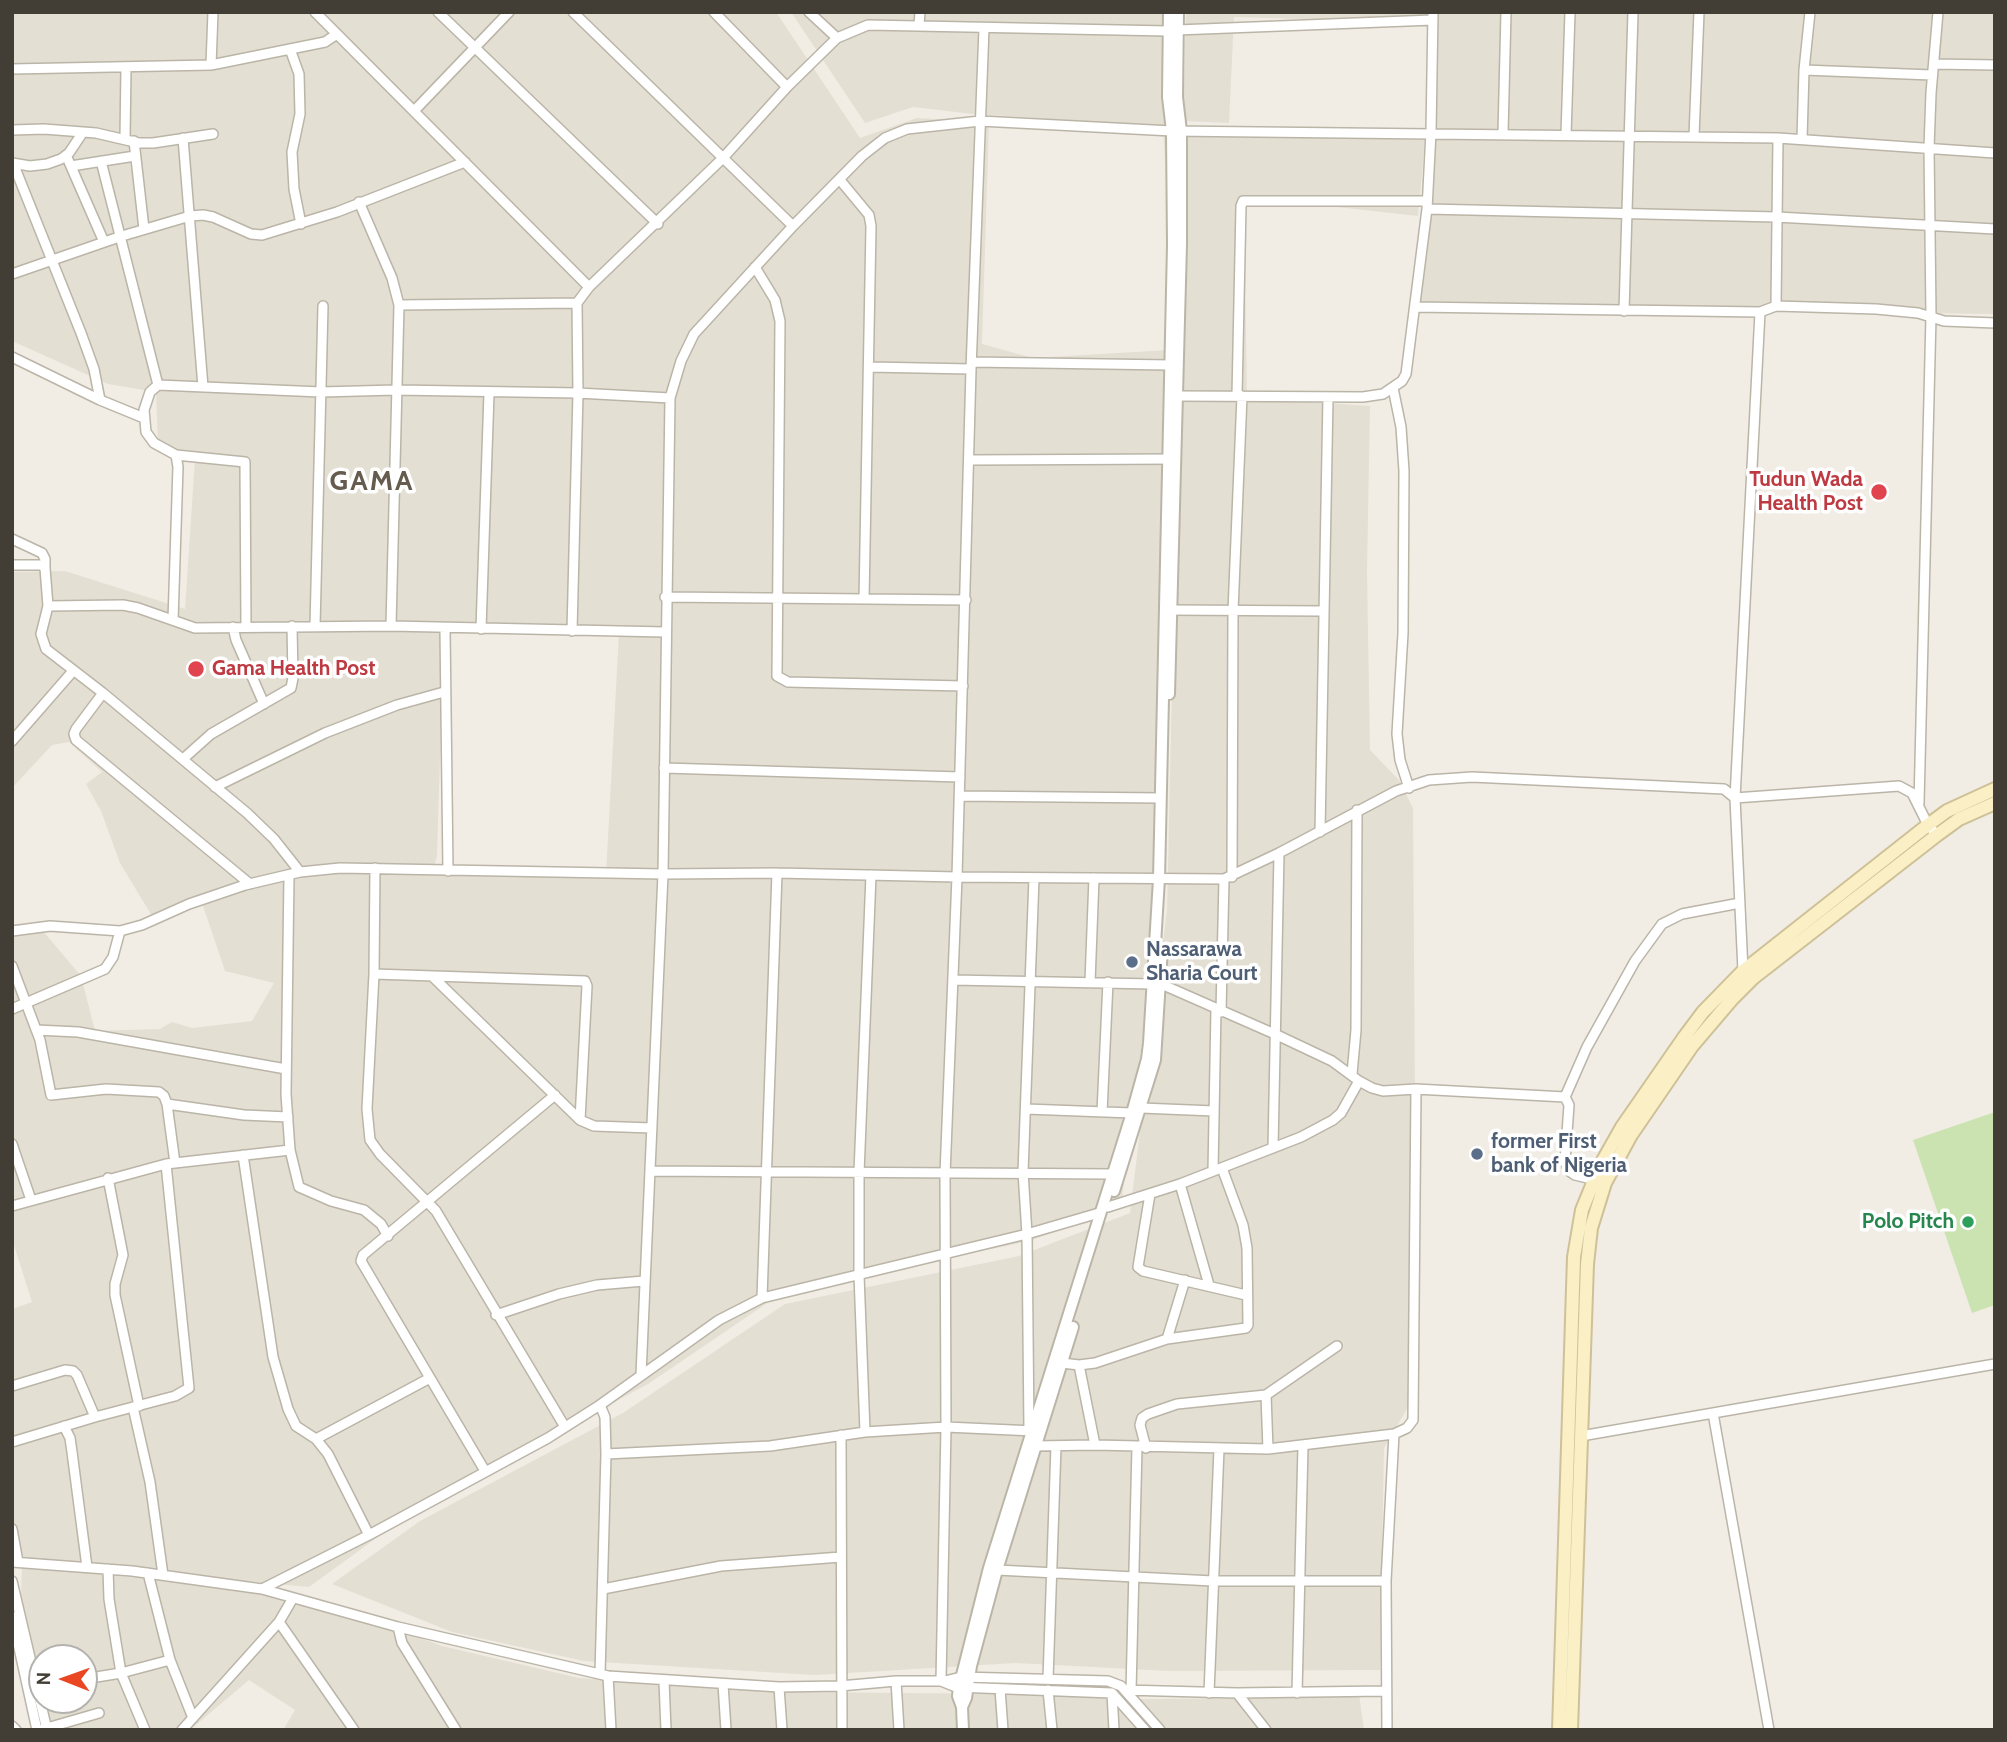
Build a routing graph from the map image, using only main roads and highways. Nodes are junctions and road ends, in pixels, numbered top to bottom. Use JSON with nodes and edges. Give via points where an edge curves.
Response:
{"nodes":[{"id":1,"x":1995,"y":789,"type":"edge"},
{"id":2,"x":1995,"y":803,"type":"edge"},
{"id":3,"x":1600,"y":1181,"type":"junction"},
{"id":4,"x":1559,"y":1730,"type":"edge"},
{"id":5,"x":1571,"y":1730,"type":"edge"}],
"edges":[{"from":1,"to":3,"type":"main road","via":[[1947,811],[1743,971],[1703,1012],[1622,1127]]},
{"from":2,"to":3,"type":"main road","via":[[1937,835],[1753,978],[1692,1046]]},
{"from":3,"to":4,"type":"main road","via":[[1582,1210],[1574,1257]]},
{"from":3,"to":5,"type":"main road","via":[[1587,1264]]}]}
